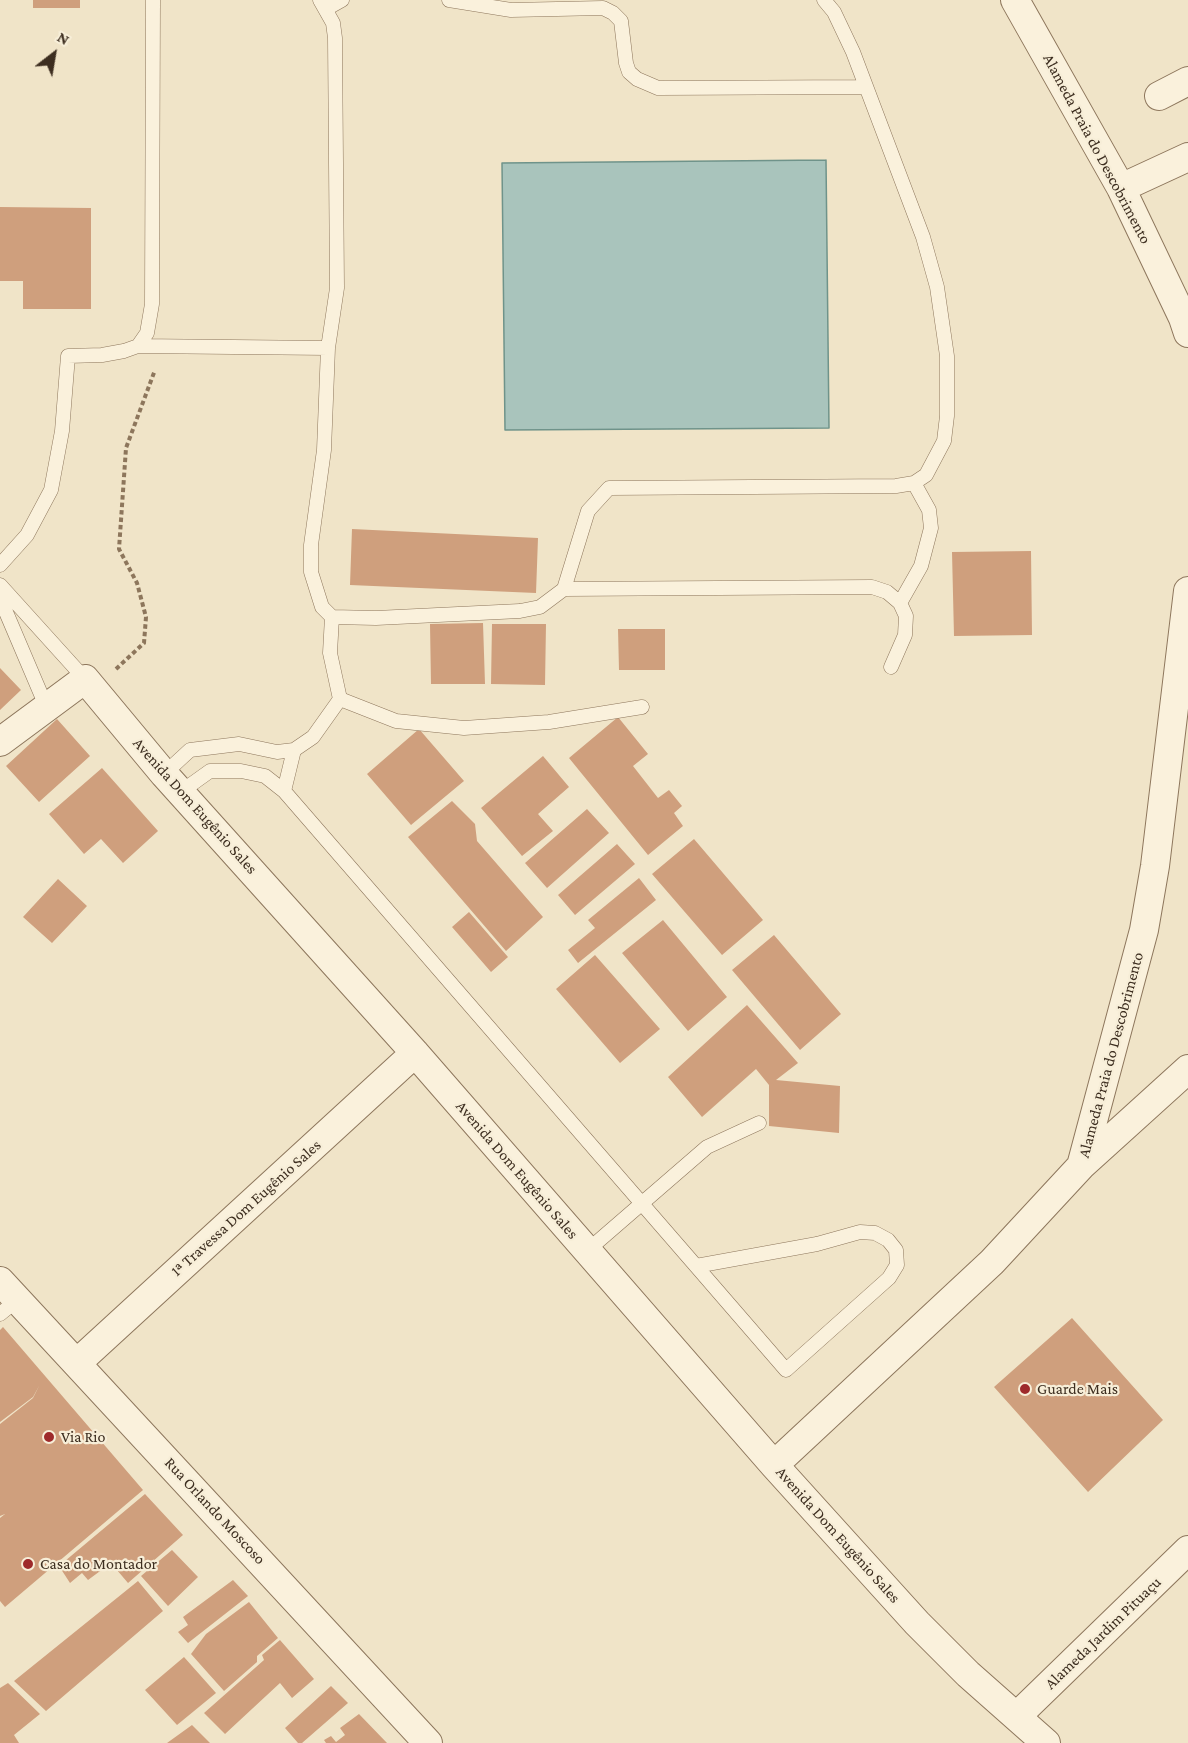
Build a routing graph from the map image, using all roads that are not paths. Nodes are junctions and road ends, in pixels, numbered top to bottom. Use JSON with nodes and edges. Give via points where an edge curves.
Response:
{"nodes":[{"id":1,"x":153,"y":0,"type":"edge"},
{"id":2,"x":342,"y":0,"type":"edge"},
{"id":3,"x":448,"y":0,"type":"edge"},
{"id":4,"x":825,"y":0,"type":"edge"},
{"id":5,"x":1015,"y":0,"type":"edge"},
{"id":6,"x":604,"y":4,"type":"edge"},
{"id":7,"x":323,"y":5,"type":"edge"},
{"id":8,"x":1188,"y":81,"type":"edge"},
{"id":9,"x":866,"y":87,"type":"junction"},
{"id":10,"x":1160,"y":96,"type":"dead end"},
{"id":11,"x":1188,"y":158,"type":"edge"},
{"id":12,"x":1121,"y":188,"type":"junction"},
{"id":13,"x":1188,"y":333,"type":"edge"},
{"id":14,"x":138,"y":346,"type":"junction"},
{"id":15,"x":328,"y":348,"type":"junction"},
{"id":16,"x":914,"y":483,"type":"junction"},
{"id":17,"x":0,"y":566,"type":"edge"},
{"id":18,"x":0,"y":585,"type":"edge"},
{"id":19,"x":564,"y":589,"type":"junction"},
{"id":20,"x":1188,"y":591,"type":"edge"},
{"id":21,"x":0,"y":598,"type":"edge"},
{"id":22,"x":900,"y":603,"type":"junction"},
{"id":23,"x":332,"y":617,"type":"junction"},
{"id":24,"x":891,"y":668,"type":"dead end"},
{"id":25,"x":89,"y":685,"type":"junction"},
{"id":26,"x":340,"y":699,"type":"junction"},
{"id":27,"x":46,"y":706,"type":"junction"},
{"id":28,"x":642,"y":708,"type":"dead end"},
{"id":29,"x":0,"y":742,"type":"edge"},
{"id":30,"x":294,"y":750,"type":"junction"},
{"id":31,"x":173,"y":782,"type":"junction"},
{"id":32,"x":284,"y":791,"type":"junction"},
{"id":33,"x":415,"y":1053,"type":"junction"},
{"id":34,"x":1188,"y":1069,"type":"edge"},
{"id":35,"x":759,"y":1123,"type":"dead end"},
{"id":36,"x":1081,"y":1166,"type":"junction"},
{"id":37,"x":641,"y":1203,"type":"junction"},
{"id":38,"x":588,"y":1250,"type":"junction"},
{"id":39,"x":696,"y":1266,"type":"junction"},
{"id":40,"x":6,"y":1299,"type":"edge"},
{"id":41,"x":78,"y":1362,"type":"junction"},
{"id":42,"x":774,"y":1465,"type":"junction"},
{"id":43,"x":1188,"y":1550,"type":"edge"},
{"id":44,"x":1017,"y":1716,"type":"junction"},
{"id":45,"x":428,"y":1743,"type":"edge"},
{"id":46,"x":1046,"y":1743,"type":"edge"}],
"edges":[{"from":1,"to":14,"type":"lane","via":[[152,304],[147,333]]},
{"from":2,"to":7,"type":"lane"},
{"from":3,"to":6,"type":"lane","via":[[511,10]]},
{"from":4,"to":9,"type":"lane","via":[[834,12]]},
{"from":5,"to":12,"type":"street","name":"Alameda Praia do Descobrimento"},
{"from":6,"to":9,"type":"lane","via":[[621,21],[629,72],[658,88]]},
{"from":7,"to":15,"type":"lane","via":[[333,23],[335,38],[337,288]]},
{"from":8,"to":10,"type":"street"},
{"from":9,"to":16,"type":"lane","via":[[923,237],[937,287],[947,356],[944,441],[926,475]]},
{"from":11,"to":12,"type":"street"},
{"from":12,"to":13,"type":"street","name":"Alameda Praia do Descobrimento"},
{"from":14,"to":15,"type":"lane"},
{"from":14,"to":17,"type":"lane","via":[[102,355],[68,356],[62,431],[51,490],[27,535]]},
{"from":15,"to":23,"type":"lane","via":[[324,450],[311,572],[322,607]]},
{"from":16,"to":19,"type":"lane","via":[[609,488],[588,511]]},
{"from":16,"to":22,"type":"lane","via":[[929,510],[931,528],[921,566]]},
{"from":18,"to":25,"type":"lane","name":"Avenida Dom Eugênio Sales"},
{"from":19,"to":22,"type":"lane","via":[[872,587],[887,592]]},
{"from":19,"to":23,"type":"lane","via":[[540,607],[520,611]]},
{"from":20,"to":36,"type":"street","name":"Alameda Praia do Descobrimento","via":[[1144,930]]},
{"from":21,"to":27,"type":"lane"},
{"from":22,"to":24,"type":"lane","via":[[906,616],[904,635]]},
{"from":23,"to":26,"type":"lane","via":[[330,653]]},
{"from":25,"to":27,"type":"street"},
{"from":25,"to":31,"type":"street","name":"Avenida Dom Eugênio Sales"},
{"from":26,"to":28,"type":"lane","via":[[396,721],[464,728],[549,722]]},
{"from":26,"to":30,"type":"lane","via":[[313,737]]},
{"from":27,"to":29,"type":"street"},
{"from":30,"to":31,"type":"lane","via":[[277,752],[239,744],[190,750]]},
{"from":30,"to":32,"type":"lane"},
{"from":31,"to":32,"type":"lane","via":[[210,771],[241,771],[265,776]]},
{"from":31,"to":33,"type":"street","name":"Avenida Dom Eugênio Sales"},
{"from":32,"to":37,"type":"lane"},
{"from":33,"to":38,"type":"street","name":"Avenida Dom Eugênio Sales"},
{"from":33,"to":41,"type":"street","name":"1ª Travessa Dom Eugênio Sales"},
{"from":34,"to":36,"type":"street"},
{"from":35,"to":37,"type":"lane","via":[[707,1147]]},
{"from":36,"to":42,"type":"street","name":"Alameda Praia do Descobrimento","via":[[992,1262]]},
{"from":37,"to":38,"type":"lane"},
{"from":37,"to":39,"type":"lane"},
{"from":38,"to":42,"type":"street","name":"Avenida Dom Eugênio Sales"},
{"from":39,"to":39,"type":"lane","via":[[786,1371],[889,1278],[897,1265],[896,1250],[888,1240],[875,1233],[860,1232],[817,1244]]},
{"from":40,"to":41,"type":"street","name":"Rua Orlando Moscoso"},
{"from":41,"to":45,"type":"street","name":"Rua Orlando Moscoso"},
{"from":42,"to":44,"type":"street","name":"Avenida Dom Eugênio Sales","via":[[917,1623]]},
{"from":43,"to":44,"type":"street","name":"Alameda Jardim Pituaçu"},
{"from":44,"to":46,"type":"street","name":"Avenida Dom Eugênio Sales"}]}
